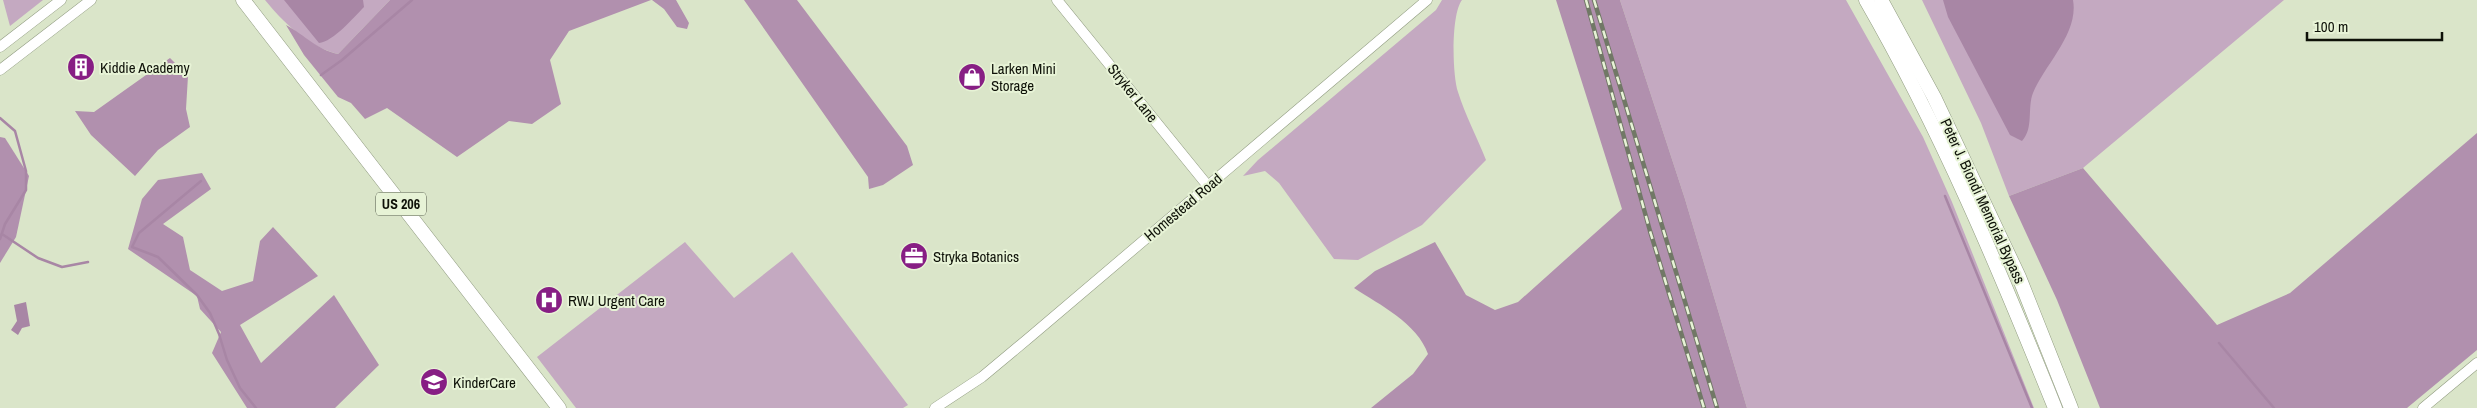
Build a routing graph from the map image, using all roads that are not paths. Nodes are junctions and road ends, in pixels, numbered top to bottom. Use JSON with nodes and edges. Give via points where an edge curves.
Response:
{"nodes":[{"id":1,"x":61,"y":0,"type":"edge"},
{"id":2,"x":91,"y":0,"type":"edge"},
{"id":3,"x":243,"y":0,"type":"edge"},
{"id":4,"x":1057,"y":0,"type":"edge"},
{"id":5,"x":1426,"y":0,"type":"edge"},
{"id":6,"x":1866,"y":0,"type":"edge"},
{"id":7,"x":1881,"y":0,"type":"edge"},
{"id":8,"x":0,"y":47,"type":"edge"},
{"id":9,"x":0,"y":70,"type":"edge"},
{"id":10,"x":1208,"y":186,"type":"junction"},
{"id":11,"x":2477,"y":363,"type":"edge"},
{"id":12,"x":559,"y":408,"type":"edge"},
{"id":13,"x":935,"y":408,"type":"edge"},
{"id":14,"x":2055,"y":408,"type":"edge"},
{"id":15,"x":2071,"y":408,"type":"edge"},
{"id":16,"x":2423,"y":408,"type":"edge"}],
"edges":[{"from":1,"to":8,"type":"street"},
{"from":2,"to":9,"type":"street"},
{"from":3,"to":12,"type":"main road","number":"US 206"},
{"from":4,"to":10,"type":"street","name":"Stryker Lane"},
{"from":5,"to":10,"type":"street","name":"Homestead Road"},
{"from":6,"to":14,"type":"main road","name":"Peter J. Biondi Memorial Bypass","via":[[1959,180]]},
{"from":7,"to":15,"type":"main road","name":"Peter J. Biondi Memorial Bypass","via":[[1934,97],[2019,278]]},
{"from":10,"to":13,"type":"street","name":"Homestead Road","via":[[982,377]]},
{"from":11,"to":16,"type":"street"}]}
